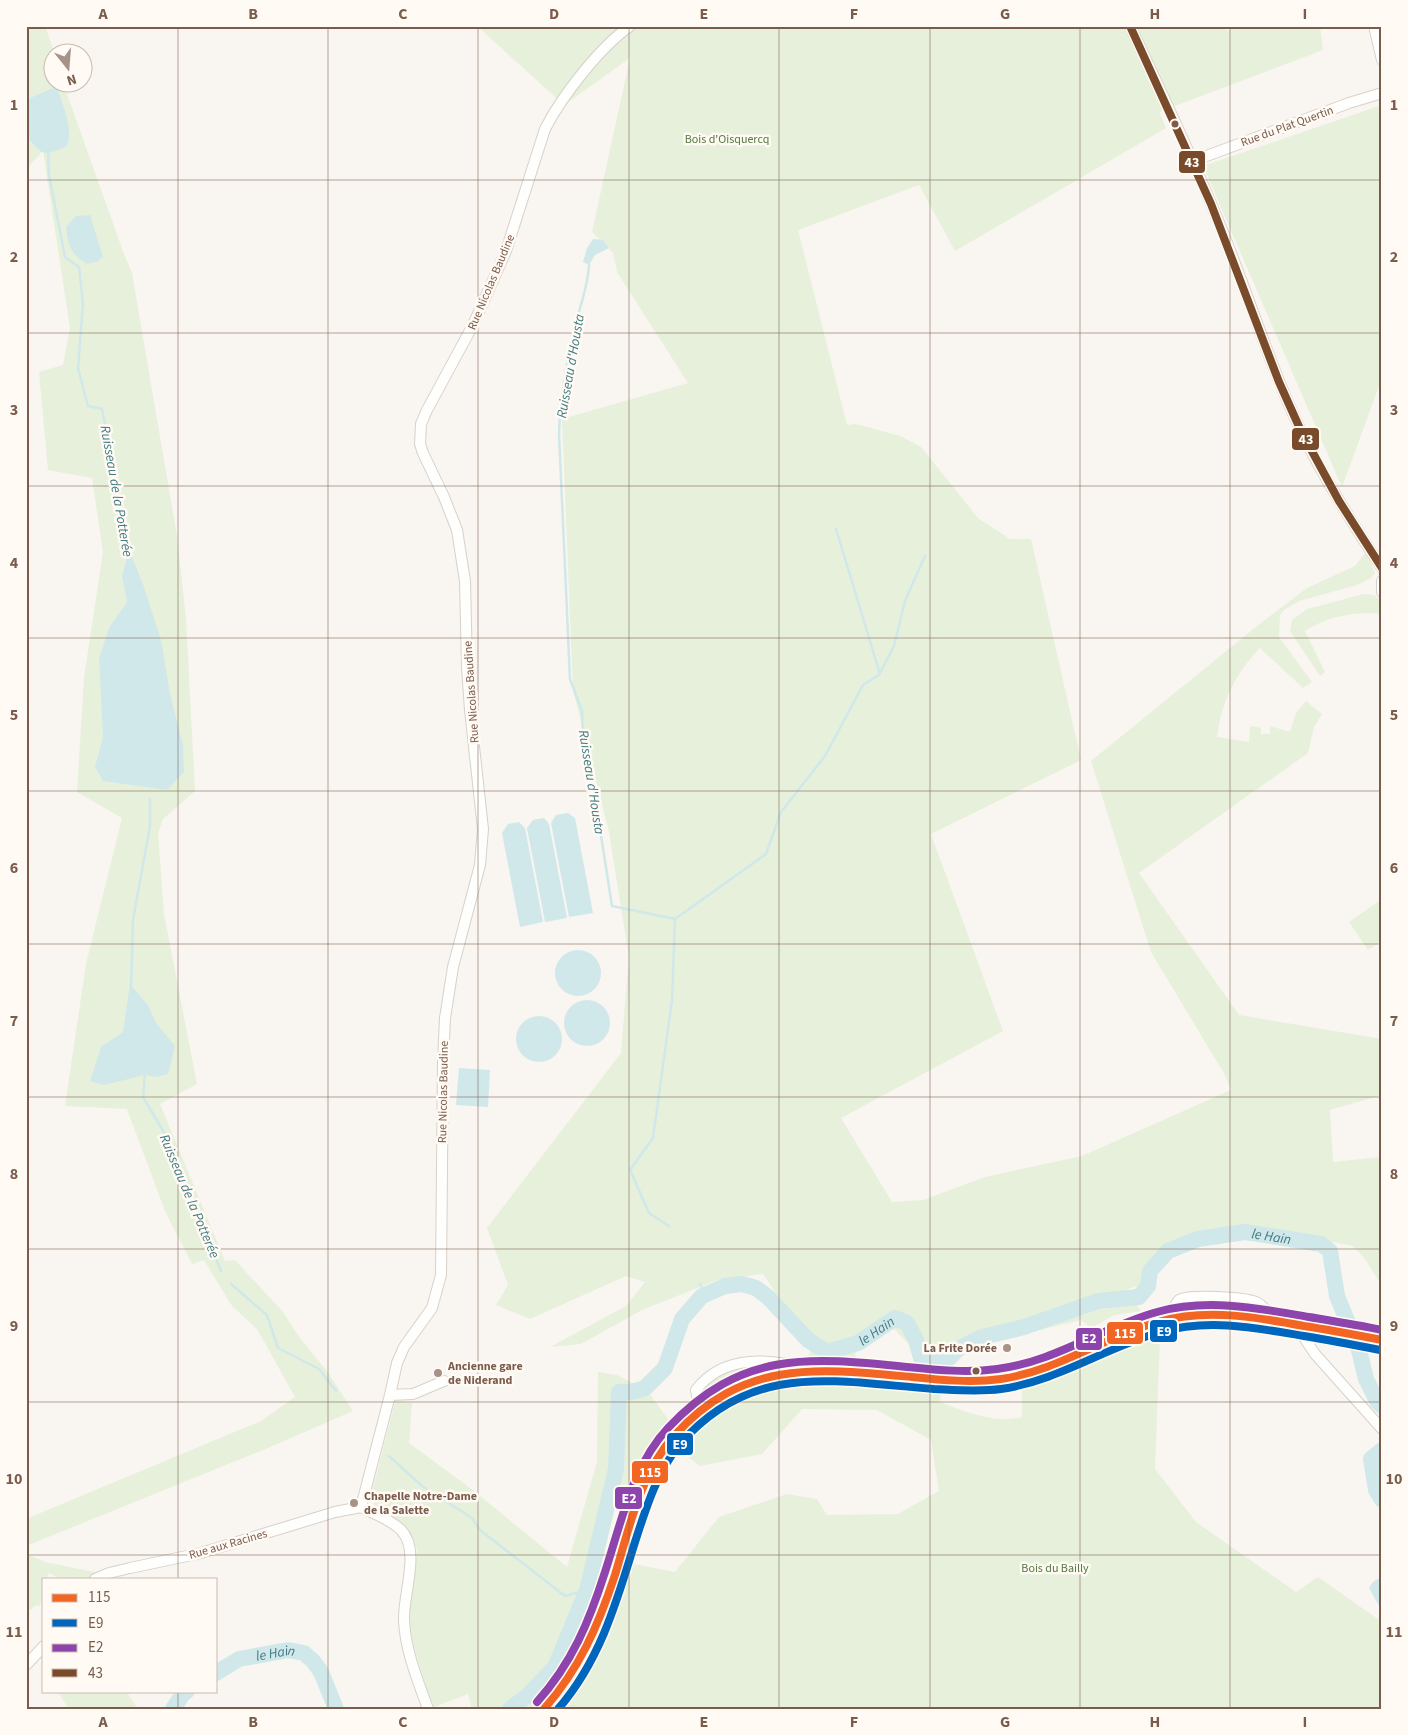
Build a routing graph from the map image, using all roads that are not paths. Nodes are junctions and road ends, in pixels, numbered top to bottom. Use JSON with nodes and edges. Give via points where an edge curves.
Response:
{"nodes":[{"id":1,"x":630,"y":26,"type":"edge"},
{"id":2,"x":1130,"y":26,"type":"edge"},
{"id":3,"x":1374,"y":26,"type":"edge"},
{"id":4,"x":1382,"y":60,"type":"edge"},
{"id":5,"x":1382,"y":93,"type":"edge"},
{"id":6,"x":1193,"y":161,"type":"junction"},
{"id":7,"x":1382,"y":568,"type":"edge"},
{"id":8,"x":1382,"y":581,"type":"edge"},
{"id":9,"x":1382,"y":592,"type":"edge"},
{"id":10,"x":1172,"y":1318,"type":"junction"},
{"id":11,"x":1274,"y":1320,"type":"junction"},
{"id":12,"x":1295,"y":1324,"type":"junction"},
{"id":13,"x":1382,"y":1340,"type":"edge"},
{"id":14,"x":814,"y":1370,"type":"junction"},
{"id":15,"x":444,"y":1380,"type":"dead end"},
{"id":16,"x":390,"y":1395,"type":"junction"},
{"id":17,"x":702,"y":1407,"type":"junction"},
{"id":18,"x":1382,"y":1429,"type":"edge"},
{"id":19,"x":361,"y":1507,"type":"junction"},
{"id":20,"x":97,"y":1578,"type":"edge"},
{"id":21,"x":42,"y":1648,"type":"edge"},
{"id":22,"x":26,"y":1665,"type":"edge"},
{"id":23,"x":428,"y":1709,"type":"edge"},
{"id":24,"x":544,"y":1709,"type":"edge"}],
"edges":[{"from":1,"to":16,"type":"street","name":"Rue Nicolas Baudine","via":[[596,57],[557,106],[545,129],[506,252],[473,325],[427,410],[419,434],[423,453],[452,516],[461,548],[467,600],[470,710],[483,828],[480,865],[453,967],[445,1018],[441,1275],[432,1308],[400,1354]]},
{"from":2,"to":6,"type":"street"},
{"from":3,"to":4,"type":"street"},
{"from":5,"to":6,"type":"street","name":"Rue du Plat Quertin"},
{"from":6,"to":7,"type":"street","via":[[1301,430],[1328,483]]},
{"from":8,"to":9,"type":"street"},
{"from":10,"to":11,"type":"main road","via":[[1216,1314]]},
{"from":10,"to":11,"type":"street","via":[[1175,1304],[1181,1299],[1209,1296],[1258,1303]]},
{"from":10,"to":14,"type":"main road","via":[[1043,1369],[1001,1379],[958,1380]]},
{"from":11,"to":12,"type":"main road"},
{"from":12,"to":13,"type":"main road"},
{"from":12,"to":18,"type":"street","via":[[1315,1354]]},
{"from":14,"to":17,"type":"main road","via":[[778,1373],[747,1382]]},
{"from":14,"to":17,"type":"street","via":[[779,1362],[734,1364],[710,1375],[696,1390]]},
{"from":15,"to":16,"type":"street","via":[[413,1394]]},
{"from":16,"to":19,"type":"street","name":"Rue Nicolas Baudine"},
{"from":17,"to":24,"type":"main road","via":[[671,1439],[652,1470],[591,1643],[559,1694]]},
{"from":19,"to":20,"type":"street","name":"Rue aux Racines","via":[[201,1553]]},
{"from":19,"to":23,"type":"street","via":[[396,1527],[409,1544],[411,1556],[404,1621],[411,1659]]},
{"from":21,"to":22,"type":"street"}]}
